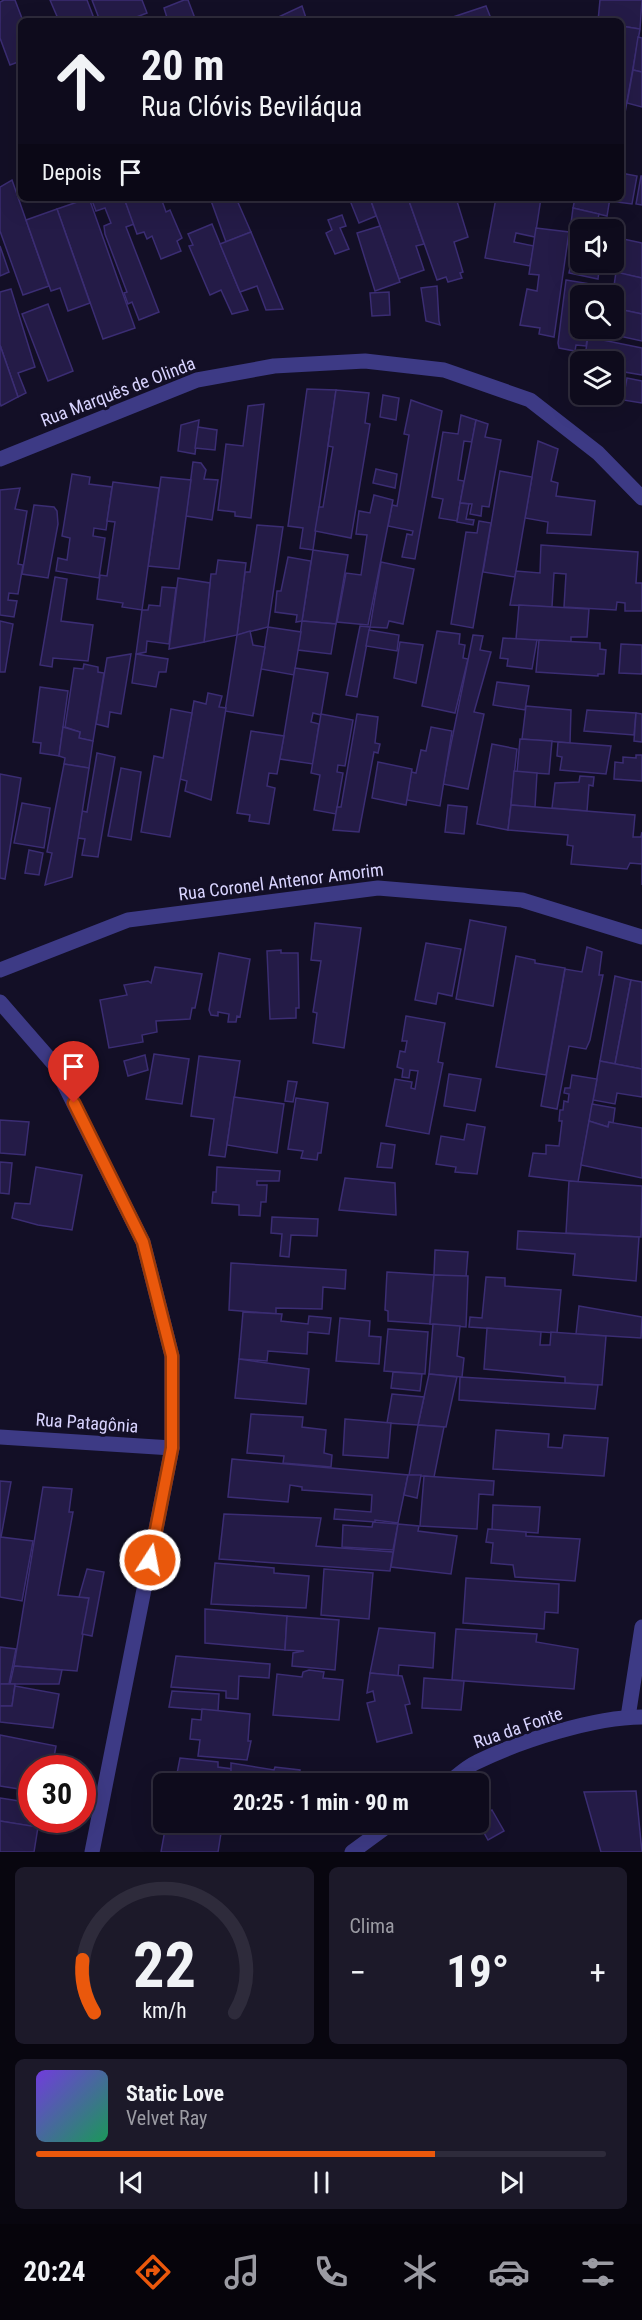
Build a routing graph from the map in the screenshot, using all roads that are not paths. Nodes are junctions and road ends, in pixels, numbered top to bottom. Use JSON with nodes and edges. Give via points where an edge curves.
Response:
{"nodes":[{"id":1,"x":0,"y":459,"type":"edge"},
{"id":2,"x":642,"y":498,"type":"edge"},
{"id":3,"x":642,"y":937,"type":"edge"},
{"id":4,"x":0,"y":970,"type":"edge"},
{"id":5,"x":0,"y":1002,"type":"edge"},
{"id":6,"x":0,"y":1437,"type":"edge"},
{"id":7,"x":172,"y":1448,"type":"junction"},
{"id":8,"x":642,"y":1627,"type":"edge"},
{"id":9,"x":635,"y":1717,"type":"edge"},
{"id":10,"x":462,"y":1773,"type":"edge"},
{"id":11,"x":378,"y":1833,"type":"edge"},
{"id":12,"x":92,"y":1852,"type":"edge"},
{"id":13,"x":352,"y":1852,"type":"edge"}],
"edges":[{"from":1,"to":2,"type":"street","name":"Rua Marquês de Olinda","via":[[197,380],[274,366],[365,361],[444,370],[530,400],[598,453]]},
{"from":3,"to":4,"type":"street","name":"Rua Coronel Antenor Amorim","via":[[522,900],[378,888],[128,920]]},
{"from":5,"to":7,"type":"street","via":[[54,1064],[143,1242],[172,1356]]},
{"from":6,"to":7,"type":"street","name":"Rua Patagônia"},
{"from":7,"to":12,"type":"street"},
{"from":8,"to":9,"type":"street"},
{"from":9,"to":10,"type":"street","name":"Rua da Fonte","via":[[545,1735],[476,1763]]},
{"from":11,"to":13,"type":"street"}]}
